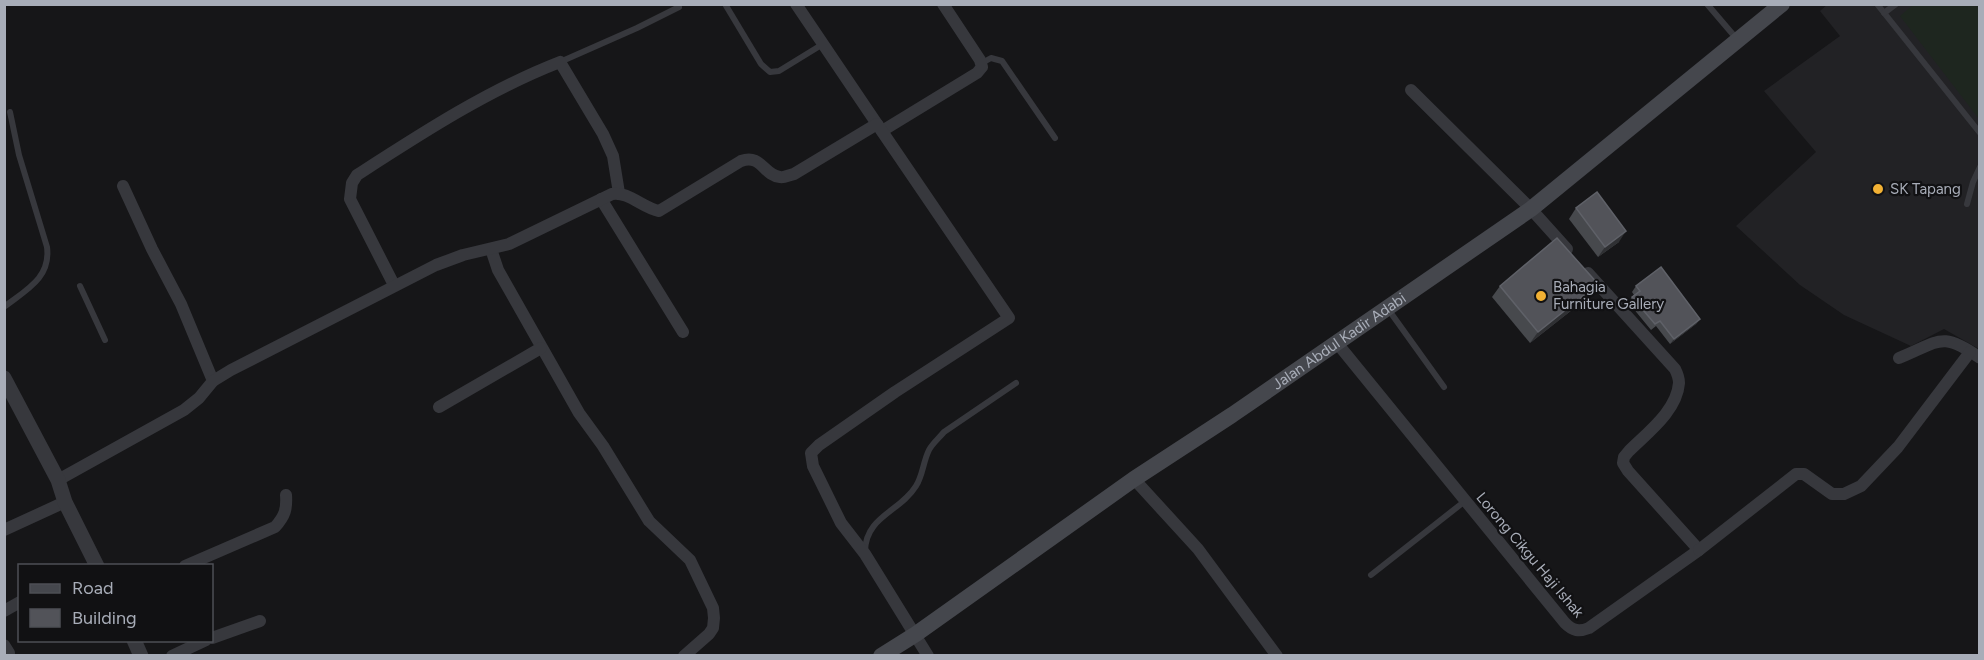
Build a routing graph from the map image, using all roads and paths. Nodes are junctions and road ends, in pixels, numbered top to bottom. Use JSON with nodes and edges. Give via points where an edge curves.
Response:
{"nodes":[{"id":1,"x":725,"y":4,"type":"edge"},
{"id":2,"x":796,"y":4,"type":"edge"},
{"id":3,"x":943,"y":4,"type":"edge"},
{"id":4,"x":1707,"y":4,"type":"edge"},
{"id":5,"x":1782,"y":4,"type":"edge"},
{"id":6,"x":1877,"y":4,"type":"edge"},
{"id":7,"x":1896,"y":4,"type":"edge"},
{"id":8,"x":679,"y":7,"type":"dead end"},
{"id":9,"x":1884,"y":13,"type":"junction"},
{"id":10,"x":1738,"y":41,"type":"junction"},
{"id":11,"x":823,"y":44,"type":"junction"},
{"id":12,"x":560,"y":62,"type":"junction"},
{"id":13,"x":982,"y":63,"type":"junction"},
{"id":14,"x":1411,"y":90,"type":"dead end"},
{"id":15,"x":10,"y":112,"type":"dead end"},
{"id":16,"x":879,"y":127,"type":"junction"},
{"id":17,"x":1980,"y":133,"type":"edge"},
{"id":18,"x":1055,"y":138,"type":"dead end"},
{"id":19,"x":1980,"y":167,"type":"edge"},
{"id":20,"x":123,"y":186,"type":"dead end"},
{"id":21,"x":619,"y":193,"type":"junction"},
{"id":22,"x":601,"y":199,"type":"junction"},
{"id":23,"x":1967,"y":204,"type":"dead end"},
{"id":24,"x":1531,"y":209,"type":"junction"},
{"id":25,"x":491,"y":249,"type":"junction"},
{"id":26,"x":394,"y":285,"type":"junction"},
{"id":27,"x":80,"y":286,"type":"dead end"},
{"id":28,"x":4,"y":307,"type":"edge"},
{"id":29,"x":1388,"y":308,"type":"junction"},
{"id":30,"x":683,"y":332,"type":"dead end"},
{"id":31,"x":105,"y":340,"type":"dead end"},
{"id":32,"x":1337,"y":343,"type":"junction"},
{"id":33,"x":541,"y":348,"type":"junction"},
{"id":34,"x":1975,"y":355,"type":"edge"},
{"id":35,"x":1899,"y":358,"type":"dead end"},
{"id":36,"x":4,"y":378,"type":"edge"},
{"id":37,"x":213,"y":381,"type":"junction"},
{"id":38,"x":1016,"y":383,"type":"dead end"},
{"id":39,"x":1444,"y":387,"type":"dead end"},
{"id":40,"x":440,"y":407,"type":"dead end"},
{"id":41,"x":1134,"y":479,"type":"junction"},
{"id":42,"x":58,"y":480,"type":"junction"},
{"id":43,"x":285,"y":495,"type":"dead end"},
{"id":44,"x":1465,"y":501,"type":"junction"},
{"id":45,"x":65,"y":502,"type":"junction"},
{"id":46,"x":4,"y":530,"type":"edge"},
{"id":47,"x":1700,"y":550,"type":"junction"},
{"id":48,"x":865,"y":554,"type":"junction"},
{"id":49,"x":92,"y":564,"type":"edge"},
{"id":50,"x":190,"y":564,"type":"edge"},
{"id":51,"x":1371,"y":575,"type":"dead end"},
{"id":52,"x":18,"y":603,"type":"edge"},
{"id":53,"x":4,"y":611,"type":"edge"},
{"id":54,"x":260,"y":621,"type":"dead end"},
{"id":55,"x":916,"y":634,"type":"junction"},
{"id":56,"x":213,"y":638,"type":"edge"},
{"id":57,"x":135,"y":642,"type":"edge"},
{"id":58,"x":202,"y":642,"type":"edge"},
{"id":59,"x":141,"y":656,"type":"edge"},
{"id":60,"x":172,"y":656,"type":"edge"},
{"id":61,"x":684,"y":656,"type":"edge"},
{"id":62,"x":881,"y":656,"type":"edge"},
{"id":63,"x":928,"y":656,"type":"edge"},
{"id":64,"x":1277,"y":656,"type":"edge"}],
"edges":[{"from":1,"to":11,"type":"lane","via":[[761,64],[770,72],[779,71]]},
{"from":2,"to":11,"type":"street"},
{"from":3,"to":13,"type":"street"},
{"from":4,"to":10,"type":"lane"},
{"from":5,"to":10,"type":"main road","name":"Jalan Abdul Kadir Adabi"},
{"from":6,"to":9,"type":"lane"},
{"from":7,"to":9,"type":"lane"},
{"from":8,"to":12,"type":"lane"},
{"from":9,"to":17,"type":"lane"},
{"from":10,"to":24,"type":"main road","name":"Jalan Abdul Kadir Adabi"},
{"from":11,"to":16,"type":"street"},
{"from":12,"to":21,"type":"street","via":[[613,156]]},
{"from":12,"to":26,"type":"street","via":[[462,109],[363,171],[352,183],[350,199]]},
{"from":13,"to":16,"type":"street","via":[[977,73]]},
{"from":13,"to":18,"type":"lane","via":[[991,58],[1002,61]]},
{"from":14,"to":24,"type":"street"},
{"from":15,"to":28,"type":"lane","via":[[49,259],[38,280]]},
{"from":16,"to":21,"type":"street","via":[[782,178],[758,161],[741,161],[659,211]]},
{"from":16,"to":48,"type":"street","via":[[1009,318],[895,392],[811,453],[813,466],[841,523]]},
{"from":19,"to":23,"type":"lane"},
{"from":20,"to":37,"type":"street","via":[[181,304]]},
{"from":21,"to":22,"type":"street"},
{"from":22,"to":25,"type":"street"},
{"from":22,"to":30,"type":"street"},
{"from":24,"to":29,"type":"main road","name":"Jalan Abdul Kadir Adabi"},
{"from":24,"to":47,"type":"street","via":[[1675,369],[1679,382],[1675,397],[1623,463]]},
{"from":25,"to":26,"type":"street","via":[[463,255]]},
{"from":25,"to":33,"type":"street","via":[[498,270]]},
{"from":26,"to":37,"type":"street"},
{"from":27,"to":31,"type":"lane"},
{"from":29,"to":32,"type":"main road","name":"Jalan Abdul Kadir Adabi"},
{"from":29,"to":39,"type":"lane"},
{"from":32,"to":41,"type":"main road","name":"Jalan Abdul Kadir Adabi"},
{"from":32,"to":44,"type":"street","name":"Lorong Cikgu Haji Ishak"},
{"from":33,"to":40,"type":"street"},
{"from":33,"to":61,"type":"street","via":[[649,521],[690,560],[713,608],[713,628]]},
{"from":34,"to":35,"type":"street","via":[[1947,340]]},
{"from":34,"to":47,"type":"street","via":[[1861,486],[1844,494],[1832,494],[1804,474],[1796,474]]},
{"from":36,"to":42,"type":"street"},
{"from":37,"to":42,"type":"street","via":[[184,410]]},
{"from":38,"to":48,"type":"lane","via":[[936,441],[916,487],[874,524]]},
{"from":41,"to":55,"type":"main road","name":"Jalan Abdul Kadir Adabi"},
{"from":41,"to":64,"type":"street","via":[[1198,549]]},
{"from":42,"to":45,"type":"street"},
{"from":43,"to":50,"type":"street","via":[[287,509],[275,527]]},
{"from":44,"to":47,"type":"street","name":"Lorong Cikgu Haji Ishak","via":[[1565,623],[1575,630],[1589,628]]},
{"from":44,"to":51,"type":"lane"},
{"from":45,"to":46,"type":"street"},
{"from":45,"to":49,"type":"street"},
{"from":48,"to":55,"type":"street"},
{"from":52,"to":53,"type":"street"},
{"from":54,"to":56,"type":"street"},
{"from":55,"to":62,"type":"main road","name":"Jalan Abdul Kadir Adabi"},
{"from":55,"to":63,"type":"street"},
{"from":57,"to":59,"type":"street"},
{"from":58,"to":60,"type":"street"}]}
